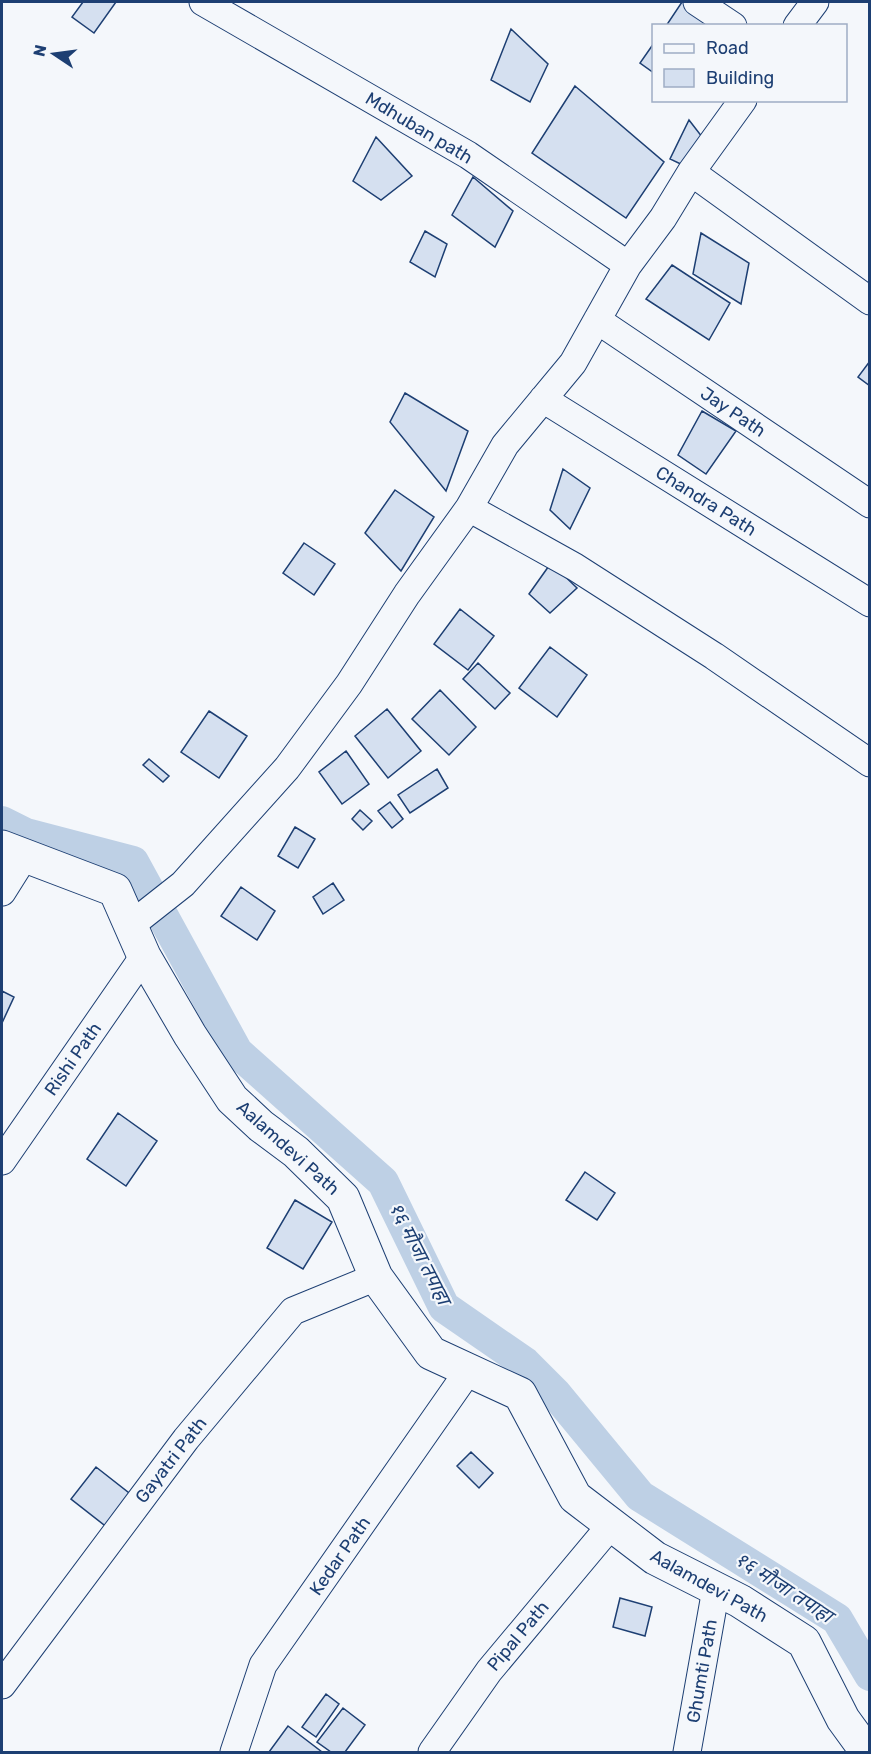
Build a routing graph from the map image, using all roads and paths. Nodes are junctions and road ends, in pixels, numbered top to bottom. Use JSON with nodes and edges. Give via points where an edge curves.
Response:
{"nodes":[{"id":1,"x":203,"y":2,"type":"edge"},
{"id":2,"x":697,"y":2,"type":"edge"},
{"id":3,"x":815,"y":2,"type":"edge"},
{"id":4,"x":730,"y":24,"type":"edge"},
{"id":5,"x":798,"y":24,"type":"edge"},
{"id":6,"x":742,"y":102,"type":"edge"},
{"id":7,"x":691,"y":172,"type":"junction"},
{"id":8,"x":628,"y":266,"type":"junction"},
{"id":9,"x":870,"y":301,"type":"edge"},
{"id":10,"x":597,"y":320,"type":"junction"},
{"id":11,"x":543,"y":399,"type":"junction"},
{"id":12,"x":870,"y":504,"type":"edge"},
{"id":13,"x":469,"y":508,"type":"junction"},
{"id":14,"x":870,"y":603,"type":"edge"},
{"id":15,"x":870,"y":763,"type":"edge"},
{"id":16,"x":13,"y":852,"type":"edge"},
{"id":17,"x":2,"y":891,"type":"edge"},
{"id":18,"x":130,"y":925,"type":"junction"},
{"id":19,"x":144,"y":956,"type":"junction"},
{"id":20,"x":2,"y":1161,"type":"edge"},
{"id":21,"x":376,"y":1277,"type":"junction"},
{"id":22,"x":469,"y":1370,"type":"junction"},
{"id":23,"x":611,"y":1525,"type":"junction"},
{"id":24,"x":716,"y":1589,"type":"junction"},
{"id":25,"x":2,"y":1685,"type":"edge"},
{"id":26,"x":234,"y":1752,"type":"edge"},
{"id":27,"x":432,"y":1752,"type":"edge"},
{"id":28,"x":687,"y":1752,"type":"edge"},
{"id":29,"x":867,"y":1752,"type":"edge"}],
"edges":[{"from":1,"to":8,"type":"street","name":"Mdhuban path","via":[[468,155]]},
{"from":2,"to":4,"type":"street"},
{"from":3,"to":5,"type":"street"},
{"from":6,"to":7,"type":"street"},
{"from":7,"to":8,"type":"street"},
{"from":7,"to":9,"type":"street"},
{"from":8,"to":10,"type":"street"},
{"from":10,"to":11,"type":"street","via":[[573,363]]},
{"from":10,"to":12,"type":"street","name":"Jay Path"},
{"from":11,"to":13,"type":"street","via":[[506,445]]},
{"from":11,"to":14,"type":"street","name":"Chandra Path"},
{"from":13,"to":15,"type":"street","via":[[585,573]]},
{"from":13,"to":18,"type":"street","via":[[287,768],[183,884]]},
{"from":16,"to":17,"type":"street"},
{"from":16,"to":18,"type":"street","name":"Aalamdevi Path","via":[[115,890]]},
{"from":18,"to":19,"type":"street","name":"Aalamdevi Path"},
{"from":19,"to":20,"type":"street","name":"Rishi Path"},
{"from":19,"to":21,"type":"street","name":"Aalamdevi Path","via":[[232,1099],[296,1152],[343,1198]]},
{"from":21,"to":22,"type":"street","name":"Aalamdevi Path","via":[[431,1353]]},
{"from":21,"to":25,"type":"street","name":"Gayatri Path","via":[[294,1311],[186,1439]]},
{"from":22,"to":23,"type":"street","name":"Aalamdevi Path","via":[[520,1394],[574,1497]]},
{"from":22,"to":26,"type":"street","name":"Kedar Path","via":[[263,1665]]},
{"from":23,"to":24,"type":"street","name":"Aalamdevi Path","via":[[655,1558]]},
{"from":23,"to":27,"type":"street","name":"Pipal Path","via":[[489,1671]]},
{"from":24,"to":28,"type":"street","name":"Ghumti Path"},
{"from":24,"to":29,"type":"street","name":"Aalamdevi Path","via":[[804,1642],[843,1719]]}]}
